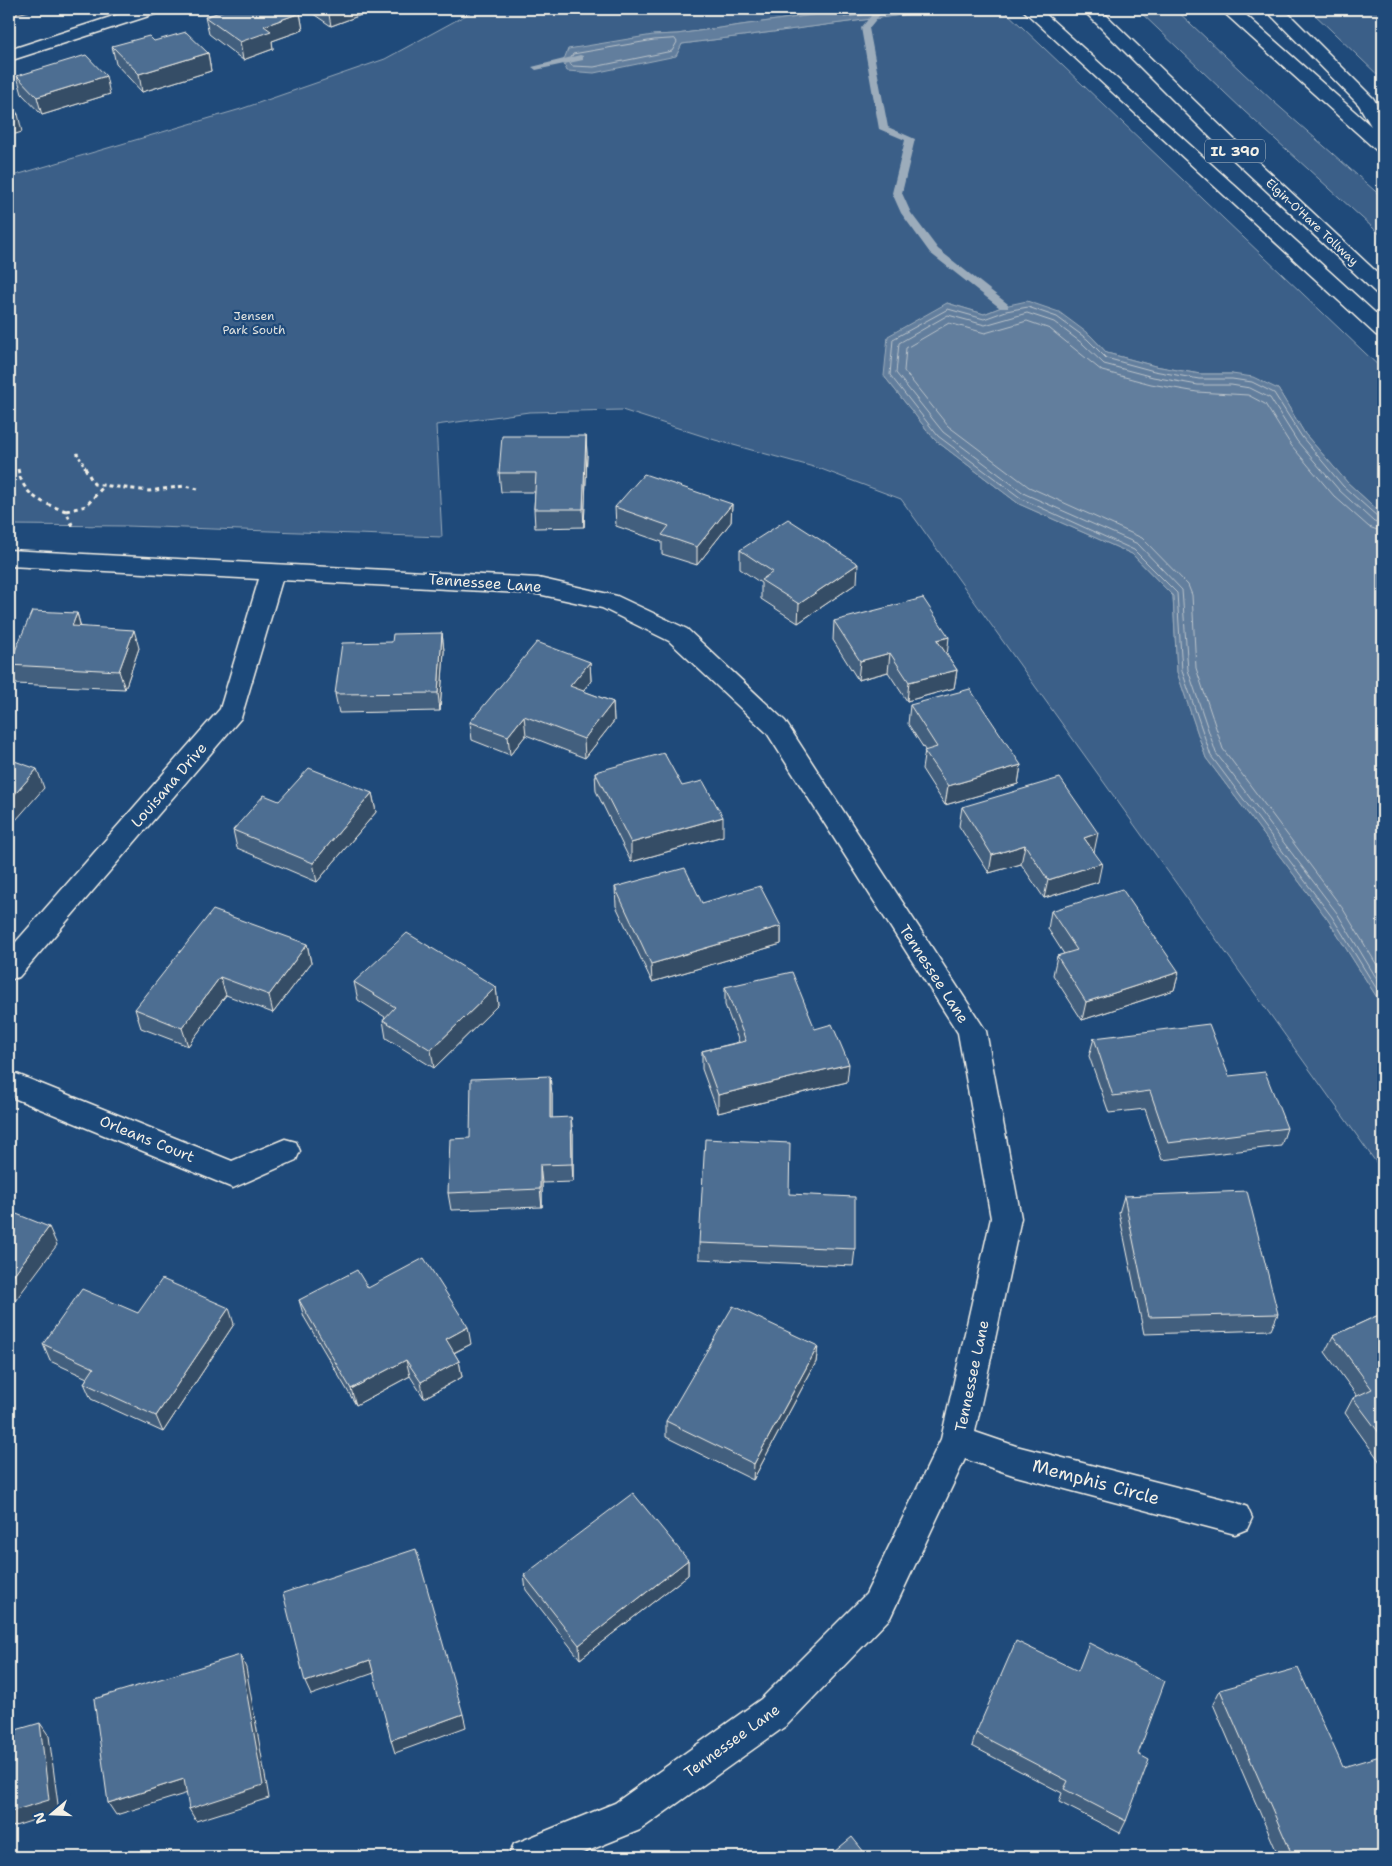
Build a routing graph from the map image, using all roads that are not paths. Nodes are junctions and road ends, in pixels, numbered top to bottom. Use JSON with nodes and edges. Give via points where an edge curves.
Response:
{"nodes":[{"id":1,"x":152,"y":9,"type":"edge"},
{"id":2,"x":1030,"y":9,"type":"edge"},
{"id":3,"x":1090,"y":9,"type":"edge"},
{"id":4,"x":1229,"y":9,"type":"edge"},
{"id":5,"x":1274,"y":9,"type":"edge"},
{"id":6,"x":9,"y":56,"type":"edge"},
{"id":7,"x":1383,"y":130,"type":"edge"},
{"id":8,"x":1383,"y":146,"type":"edge"},
{"id":9,"x":1383,"y":289,"type":"edge"},
{"id":10,"x":1383,"y":331,"type":"edge"},
{"id":11,"x":9,"y":558,"type":"edge"},
{"id":12,"x":273,"y":571,"type":"junction"},
{"id":13,"x":9,"y":969,"type":"edge"},
{"id":14,"x":9,"y":1083,"type":"edge"},
{"id":15,"x":285,"y":1151,"type":"dead end"},
{"id":16,"x":957,"y":1442,"type":"junction"},
{"id":17,"x":1235,"y":1518,"type":"dead end"},
{"id":18,"x":527,"y":1857,"type":"edge"}],
"edges":[{"from":1,"to":6,"type":"main road"},
{"from":2,"to":10,"type":"main road"},
{"from":3,"to":9,"type":"main road","name":"Elgin-O'Hare Tollway","number":"IL 390"},
{"from":4,"to":8,"type":"main road"},
{"from":5,"to":7,"type":"main road","via":[[1367,102]]},
{"from":11,"to":12,"type":"main road","name":"Tennessee Lane"},
{"from":12,"to":13,"type":"main road","name":"Louisana Drive","via":[[232,712]]},
{"from":12,"to":16,"type":"main road","name":"Tennessee Lane","via":[[538,586],[609,602],[678,635],[776,727],[972,1032],[1006,1218]]},
{"from":14,"to":15,"type":"main road","name":"Orleans Court","via":[[233,1175]]},
{"from":16,"to":17,"type":"main road","name":"Memphis Circle","via":[[1016,1461]]},
{"from":16,"to":18,"type":"main road","name":"Tennessee Lane","via":[[878,1606],[774,1712],[627,1817]]}]}
